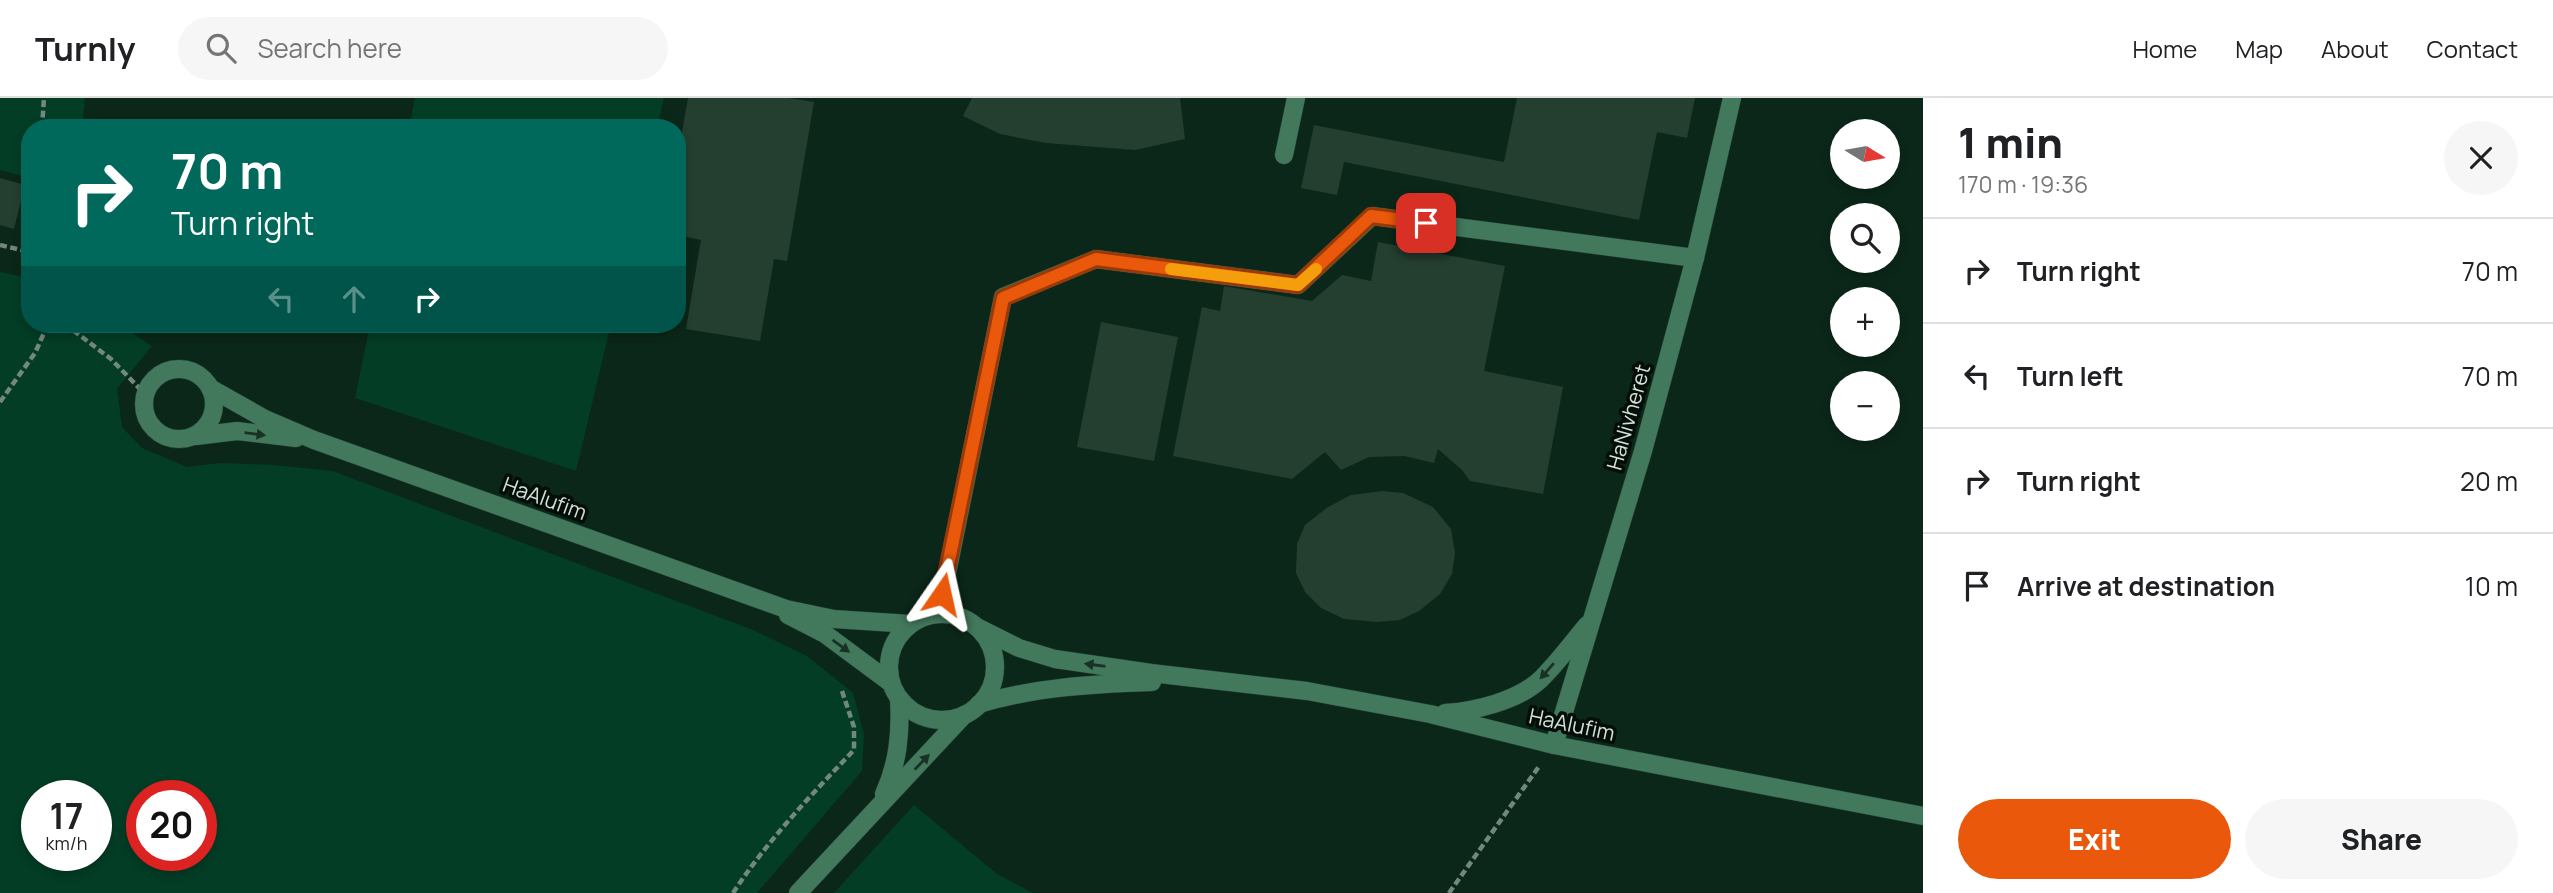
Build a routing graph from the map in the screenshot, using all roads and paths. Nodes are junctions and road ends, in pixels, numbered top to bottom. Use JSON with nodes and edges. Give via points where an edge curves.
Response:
{"nodes":[{"id":1,"x":44,"y":98,"type":"edge"},
{"id":2,"x":1296,"y":98,"type":"edge"},
{"id":3,"x":1732,"y":98,"type":"edge"},
{"id":4,"x":42,"y":119,"type":"edge"},
{"id":5,"x":1284,"y":155,"type":"dead end"},
{"id":6,"x":0,"y":245,"type":"edge"},
{"id":7,"x":21,"y":251,"type":"edge"},
{"id":8,"x":1695,"y":258,"type":"junction"},
{"id":9,"x":44,"y":333,"type":"edge"},
{"id":10,"x":77,"y":333,"type":"edge"},
{"id":11,"x":210,"y":388,"type":"junction"},
{"id":12,"x":145,"y":394,"type":"junction"},
{"id":13,"x":0,"y":402,"type":"edge"},
{"id":14,"x":196,"y":436,"type":"junction"},
{"id":15,"x":314,"y":440,"type":"junction"},
{"id":16,"x":761,"y":600,"type":"junction"},
{"id":17,"x":939,"y":613,"type":"junction"},
{"id":18,"x":1592,"y":620,"type":"junction"},
{"id":19,"x":910,"y":624,"type":"junction"},
{"id":20,"x":979,"y":628,"type":"junction"},
{"id":21,"x":1212,"y":680,"type":"junction"},
{"id":22,"x":842,"y":691,"type":"dead end"},
{"id":23,"x":895,"y":691,"type":"junction"},
{"id":24,"x":979,"y":704,"type":"junction"},
{"id":25,"x":1430,"y":714,"type":"junction"},
{"id":26,"x":964,"y":715,"type":"junction"},
{"id":27,"x":1554,"y":745,"type":"junction"},
{"id":28,"x":878,"y":806,"type":"junction"},
{"id":29,"x":1923,"y":816,"type":"edge"},
{"id":30,"x":733,"y":893,"type":"edge"},
{"id":31,"x":798,"y":893,"type":"edge"},
{"id":32,"x":1449,"y":893,"type":"edge"}],
"edges":[{"from":1,"to":4,"type":"path"},
{"from":2,"to":5,"type":"street"},
{"from":3,"to":8,"type":"street","name":"HaNivheret"},
{"from":6,"to":7,"type":"path"},
{"from":8,"to":17,"type":"street","via":[[1371,216],[1298,285],[1096,259],[1003,298]]},
{"from":8,"to":18,"type":"street","name":"HaNivheret"},
{"from":9,"to":13,"type":"path"},
{"from":10,"to":12,"type":"path"},
{"from":11,"to":12,"type":"street","via":[[193,372],[169,370],[150,383]]},
{"from":11,"to":14,"type":"street","via":[[211,420]]},
{"from":11,"to":15,"type":"street","name":"HaAlufim"},
{"from":12,"to":14,"type":"street","via":[[143,406],[152,428],[172,440]]},
{"from":14,"to":15,"type":"street","name":"HaAlufim","one_way":true,"via":[[237,431]]},
{"from":15,"to":16,"type":"street","name":"HaAlufim"},
{"from":16,"to":19,"type":"street","name":"HaAlufim","via":[[834,619]]},
{"from":16,"to":23,"type":"street","name":"HaAlufim","one_way":true,"via":[[825,634]]},
{"from":17,"to":19,"type":"street"},
{"from":17,"to":20,"type":"street","via":[[967,619]]},
{"from":18,"to":25,"type":"street","one_way":true,"via":[[1539,681],[1476,710]]},
{"from":18,"to":27,"type":"street","name":"HaNivheret"},
{"from":19,"to":23,"type":"street","via":[[891,650],[888,666]]},
{"from":21,"to":20,"type":"street","name":"HaAlufim","one_way":true,"via":[[1055,659]]},
{"from":20,"to":24,"type":"street","via":[[995,657],[995,675]]},
{"from":21,"to":24,"type":"street","name":"HaAlufim","via":[[1091,684]]},
{"from":21,"to":25,"type":"street","name":"HaAlufim","via":[[1307,691]]},
{"from":22,"to":30,"type":"path","via":[[854,727],[854,750],[790,820]]},
{"from":23,"to":26,"type":"street","via":[[912,711],[929,719]]},
{"from":23,"to":28,"type":"street","via":[[901,729],[893,774]]},
{"from":24,"to":26,"type":"street"},
{"from":25,"to":27,"type":"street","name":"HaAlufim"},
{"from":28,"to":26,"type":"street","one_way":true},
{"from":27,"to":29,"type":"street","name":"HaAlufim"},
{"from":27,"to":32,"type":"path"},
{"from":28,"to":31,"type":"street"}]}
